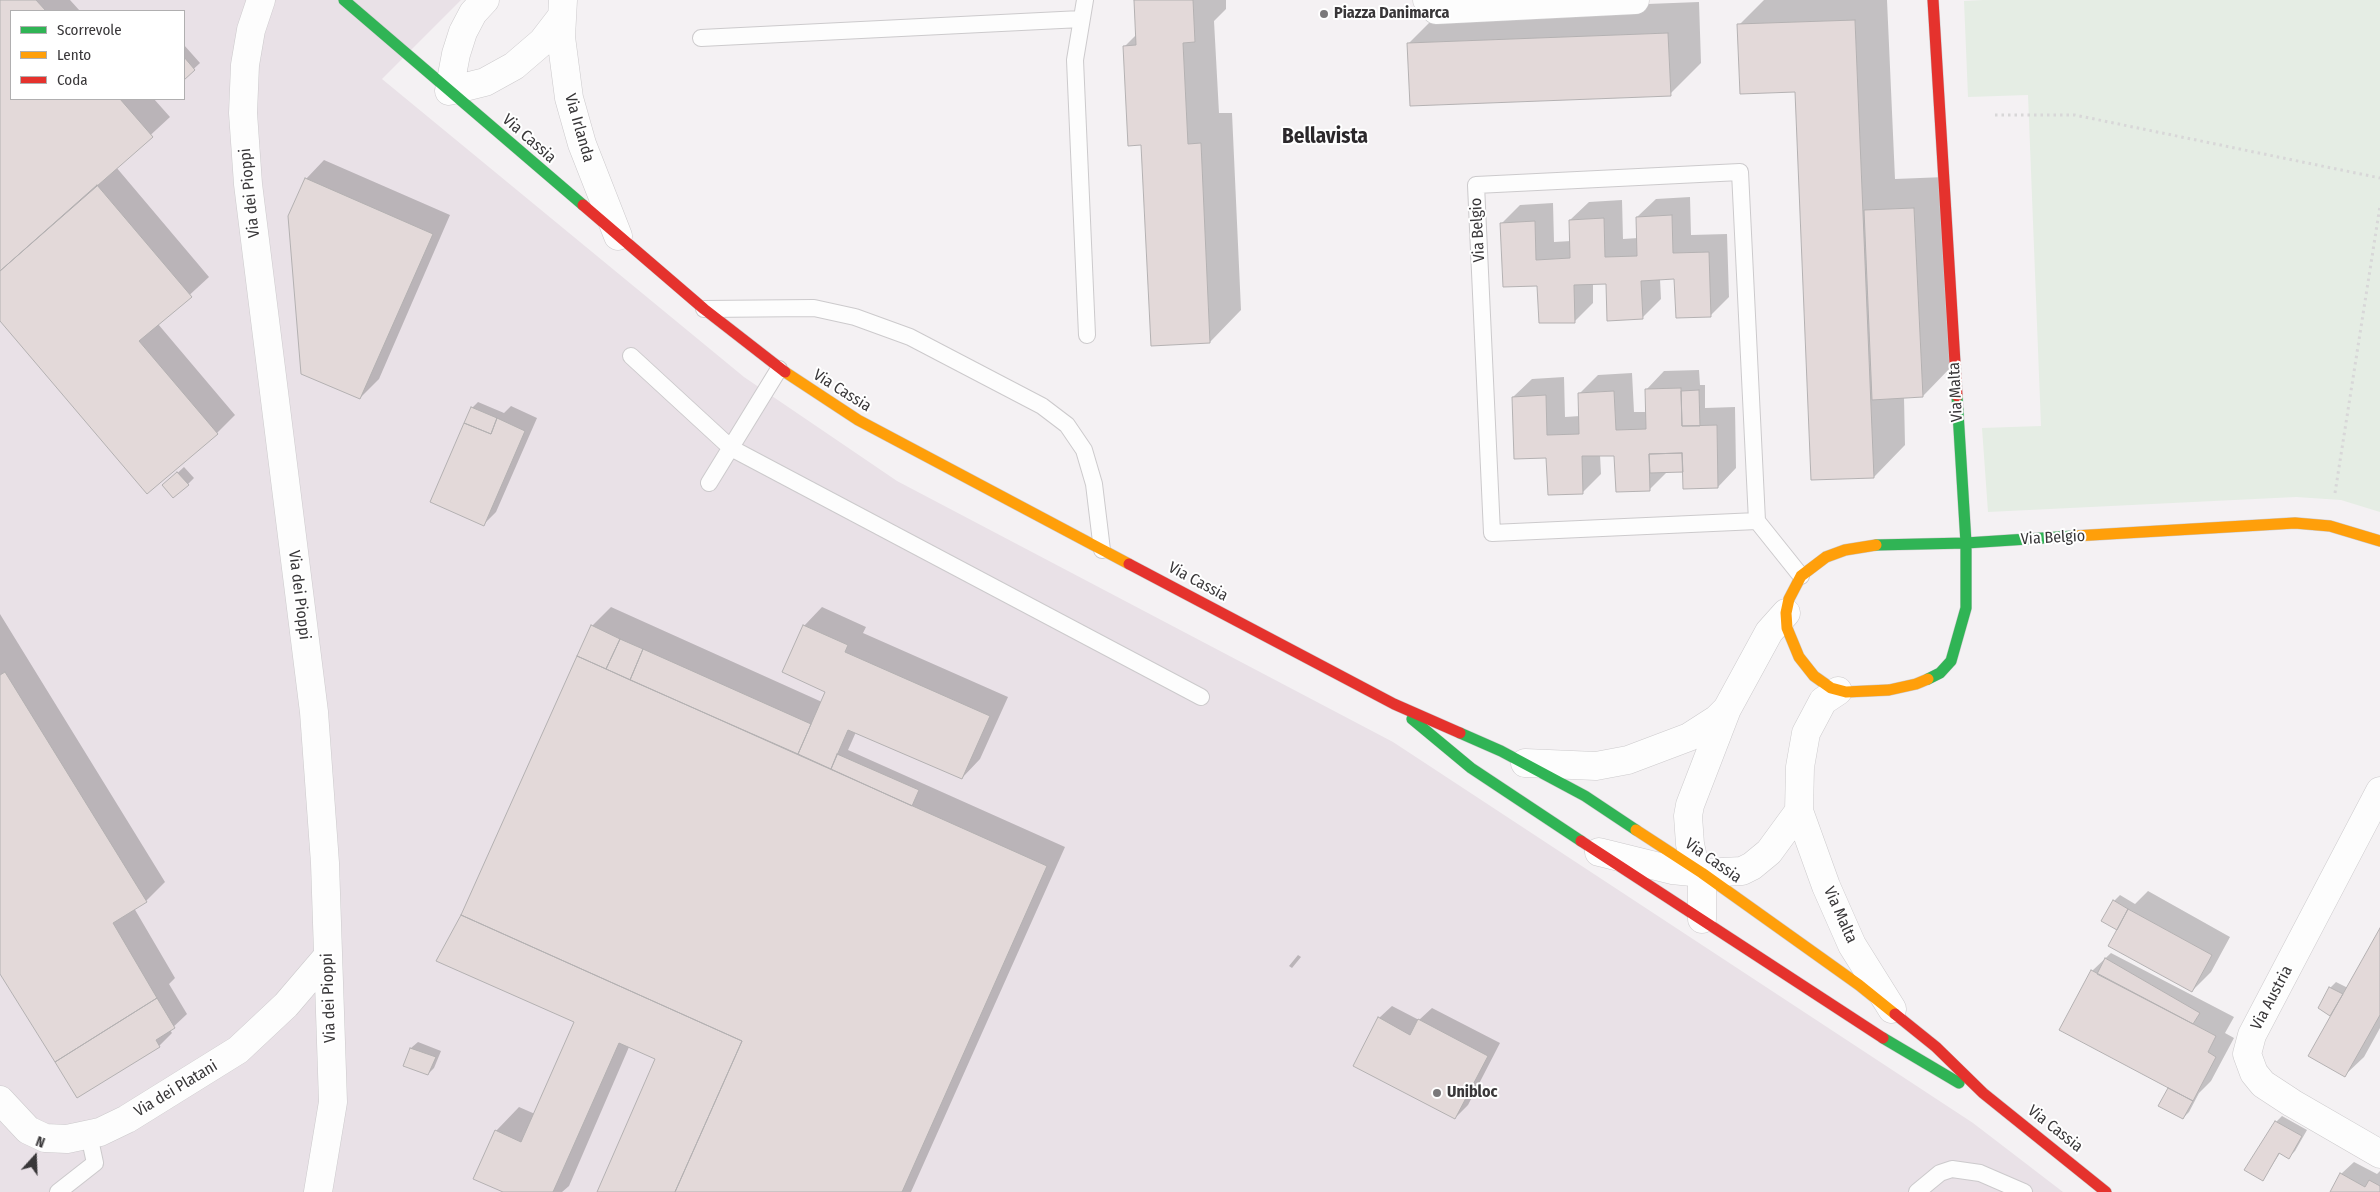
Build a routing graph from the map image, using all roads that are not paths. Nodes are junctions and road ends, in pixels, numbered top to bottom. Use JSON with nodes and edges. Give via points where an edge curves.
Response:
{"nodes":[{"id":1,"x":261,"y":0,"type":"edge"},
{"id":2,"x":344,"y":0,"type":"edge"},
{"id":3,"x":485,"y":0,"type":"edge"},
{"id":4,"x":1085,"y":0,"type":"edge"},
{"id":5,"x":1427,"y":0,"type":"edge"},
{"id":6,"x":1634,"y":0,"type":"edge"},
{"id":7,"x":1933,"y":0,"type":"edge"},
{"id":8,"x":563,"y":8,"type":"edge"},
{"id":9,"x":1081,"y":19,"type":"junction"},
{"id":10,"x":701,"y":38,"type":"dead end"},
{"id":11,"x":448,"y":91,"type":"junction"},
{"id":12,"x":618,"y":236,"type":"junction"},
{"id":13,"x":704,"y":309,"type":"junction"},
{"id":14,"x":1087,"y":335,"type":"dead end"},
{"id":15,"x":631,"y":356,"type":"dead end"},
{"id":16,"x":779,"y":369,"type":"junction"},
{"id":17,"x":730,"y":448,"type":"junction"},
{"id":18,"x":709,"y":483,"type":"dead end"},
{"id":19,"x":1757,"y":521,"type":"junction"},
{"id":20,"x":2380,"y":541,"type":"edge"},
{"id":21,"x":1966,"y":543,"type":"junction"},
{"id":22,"x":1102,"y":550,"type":"junction"},
{"id":23,"x":1801,"y":576,"type":"junction"},
{"id":24,"x":1786,"y":613,"type":"junction"},
{"id":25,"x":1838,"y":691,"type":"junction"},
{"id":26,"x":1201,"y":697,"type":"dead end"},
{"id":27,"x":1394,"y":704,"type":"junction"},
{"id":28,"x":1727,"y":709,"type":"junction"},
{"id":29,"x":1525,"y":763,"type":"junction"},
{"id":30,"x":2380,"y":791,"type":"edge"},
{"id":31,"x":1799,"y":811,"type":"junction"},
{"id":32,"x":1599,"y":852,"type":"junction"},
{"id":33,"x":1702,"y":873,"type":"junction"},
{"id":34,"x":1702,"y":920,"type":"junction"},
{"id":35,"x":327,"y":957,"type":"junction"},
{"id":36,"x":1894,"y":1013,"type":"junction"},
{"id":37,"x":1983,"y":1093,"type":"junction"},
{"id":38,"x":0,"y":1100,"type":"edge"},
{"id":39,"x":88,"y":1135,"type":"junction"},
{"id":40,"x":2380,"y":1154,"type":"edge"},
{"id":41,"x":58,"y":1192,"type":"edge"},
{"id":42,"x":318,"y":1192,"type":"edge"},
{"id":43,"x":1917,"y":1192,"type":"edge"},
{"id":44,"x":2024,"y":1192,"type":"edge"},
{"id":45,"x":2106,"y":1192,"type":"edge"}],
"edges":[{"from":1,"to":35,"type":"street","name":"Via dei Pioppi","via":[[251,30],[245,66],[243,113],[247,175],[314,712],[325,863]]},
{"from":2,"to":11,"type":"main road","name":"Via Cassia"},
{"from":3,"to":11,"type":"street","via":[[463,32]]},
{"from":4,"to":9,"type":"lane"},
{"from":5,"to":6,"type":"street","via":[[1436,10]]},
{"from":7,"to":21,"type":"main road","name":"Via Malta"},
{"from":8,"to":11,"type":"street","name":"Via Irlanda","via":[[542,42],[514,66],[485,82]]},
{"from":8,"to":12,"type":"street","name":"Via Irlanda","via":[[564,64],[569,98],[582,144]]},
{"from":9,"to":10,"type":"lane"},
{"from":9,"to":14,"type":"lane","via":[[1075,60]]},
{"from":11,"to":12,"type":"main road","name":"Via Cassia"},
{"from":12,"to":13,"type":"main road","name":"Via Cassia"},
{"from":13,"to":16,"type":"main road","name":"Via Cassia"},
{"from":13,"to":22,"type":"lane","via":[[814,308],[855,317],[910,337],[1042,406],[1067,425],[1084,450],[1094,484]]},
{"from":15,"to":17,"type":"lane"},
{"from":16,"to":17,"type":"lane"},
{"from":16,"to":22,"type":"main road","name":"Via Cassia","via":[[904,446]]},
{"from":17,"to":18,"type":"lane"},
{"from":17,"to":26,"type":"lane"},
{"from":19,"to":19,"type":"lane","name":"Via Belgio","via":[[1740,172],[1476,185],[1492,533]]},
{"from":19,"to":23,"type":"lane"},
{"from":20,"to":21,"type":"main road","name":"Via Belgio","via":[[2330,526],[2287,524]]},
{"from":21,"to":23,"type":"main road","name":"Via Belgio","via":[[1858,547],[1826,557]]},
{"from":21,"to":25,"type":"main road","name":"Via Malta","via":[[1966,608],[1961,636],[1951,661],[1940,673],[1904,687],[1858,693]]},
{"from":22,"to":27,"type":"main road","name":"Via Cassia"},
{"from":23,"to":24,"type":"main road","name":"Via Malta","via":[[1793,589]]},
{"from":24,"to":25,"type":"main road","name":"Via Malta","via":[[1787,628],[1799,657],[1814,676]]},
{"from":24,"to":28,"type":"street","name":"Via Malta","via":[[1766,638]]},
{"from":25,"to":31,"type":"street","name":"Via Malta","via":[[1818,708],[1806,733],[1800,767]]},
{"from":27,"to":29,"type":"main road","name":"Via Cassia"},
{"from":27,"to":32,"type":"main road","name":"Via Cassia","via":[[1470,768]]},
{"from":28,"to":29,"type":"street","name":"Via Malta","via":[[1689,738],[1628,760],[1596,766]]},
{"from":28,"to":33,"type":"street","name":"Via Malta","via":[[1694,789],[1688,816],[1693,858]]},
{"from":29,"to":33,"type":"main road","name":"Via Cassia","via":[[1585,796]]},
{"from":30,"to":40,"type":"street","name":"Via Austria","via":[[2252,1034],[2246,1054],[2251,1069],[2263,1084]]},
{"from":31,"to":33,"type":"street","via":[[1769,852],[1752,866],[1732,872]]},
{"from":31,"to":36,"type":"street","name":"Via Malta","via":[[1852,945]]},
{"from":32,"to":33,"type":"street","via":[[1672,870]]},
{"from":32,"to":34,"type":"main road","name":"Via Cassia"},
{"from":33,"to":34,"type":"street","name":"Via Malta"},
{"from":33,"to":36,"type":"main road","name":"Via Cassia"},
{"from":34,"to":37,"type":"main road","name":"Via Cassia","via":[[1914,1058]]},
{"from":35,"to":39,"type":"street","name":"Via dei Platani","via":[[277,1015],[238,1050],[126,1120]]},
{"from":35,"to":42,"type":"street","name":"Via dei Pioppi","via":[[333,1102]]},
{"from":36,"to":37,"type":"main road","name":"Via Cassia","via":[[1936,1047]]},
{"from":37,"to":45,"type":"main road","name":"Via Cassia"},
{"from":38,"to":39,"type":"street","name":"Via dei Platani","via":[[20,1123],[36,1135],[56,1140]]},
{"from":39,"to":41,"type":"lane","via":[[95,1163]]},
{"from":43,"to":44,"type":"lane","via":[[1940,1172],[1952,1168],[1980,1172]]}]}
